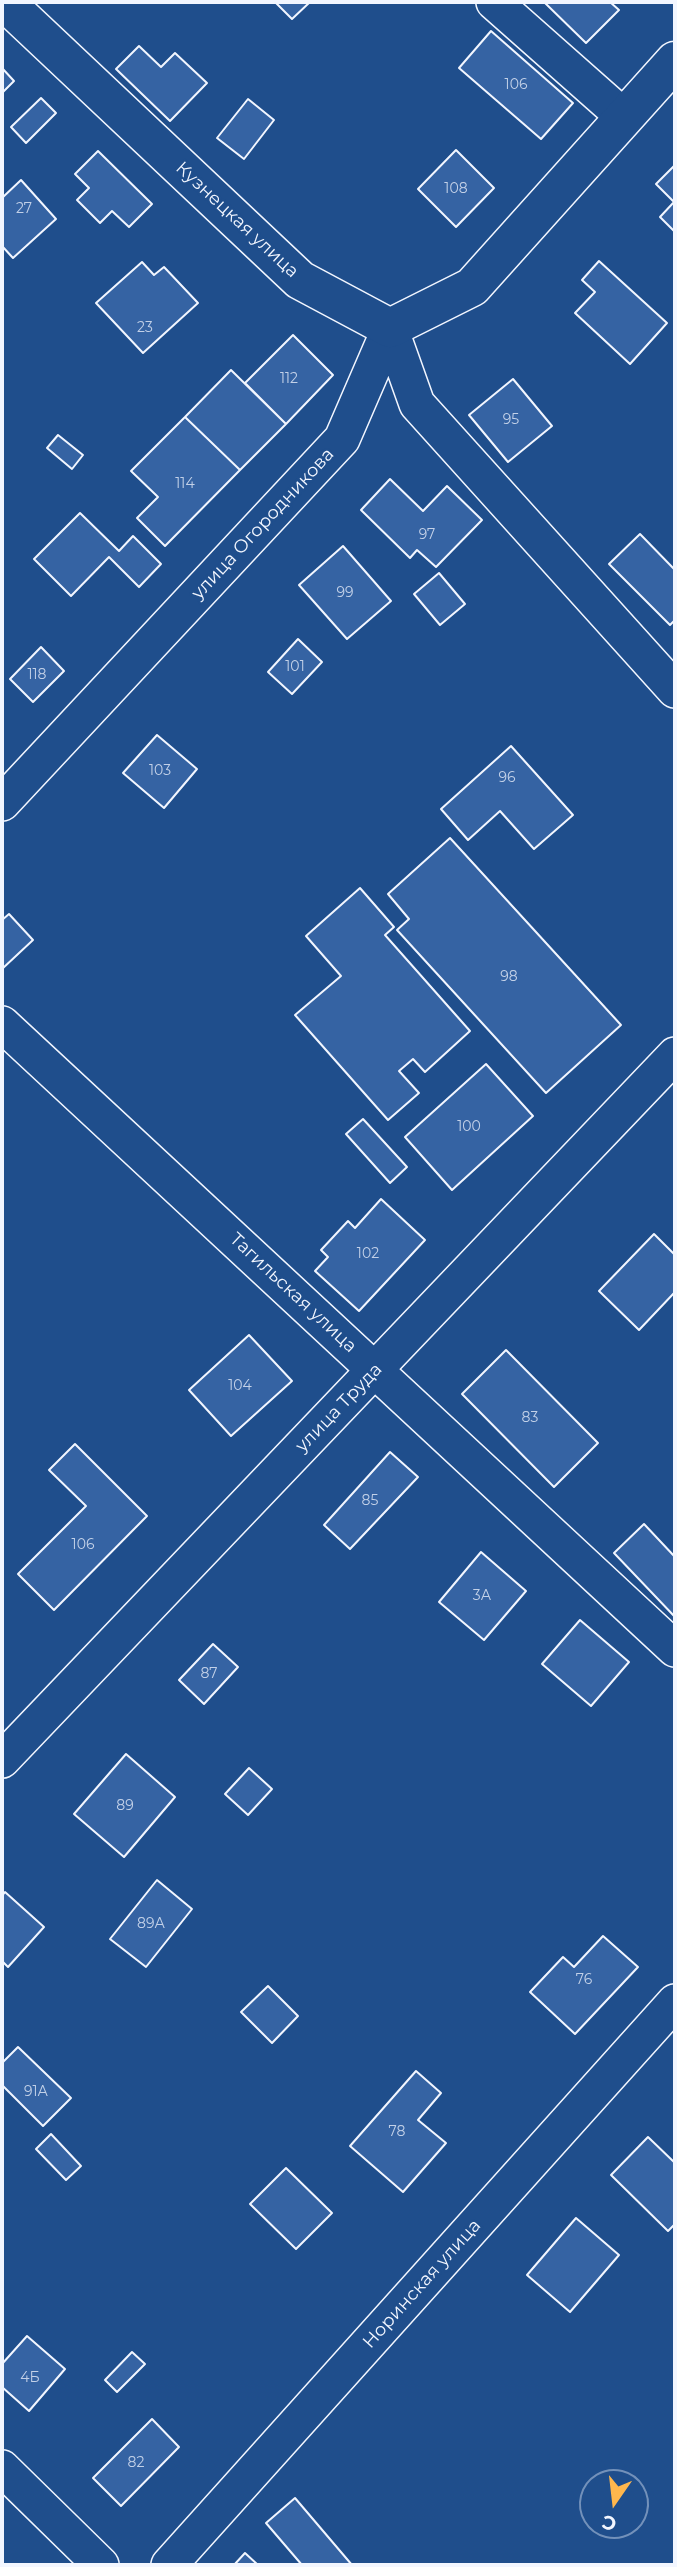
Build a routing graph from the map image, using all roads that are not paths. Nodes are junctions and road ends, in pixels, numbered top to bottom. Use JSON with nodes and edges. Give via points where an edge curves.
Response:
{"nodes":[{"id":1,"x":5,"y":2,"type":"edge"},
{"id":2,"x":494,"y":2,"type":"edge"},
{"id":3,"x":675,"y":61,"type":"edge"},
{"id":4,"x":624,"y":117,"type":"junction"},
{"id":5,"x":390,"y":328,"type":"junction"},
{"id":6,"x":675,"y":690,"type":"edge"},
{"id":7,"x":2,"y":803,"type":"edge"},
{"id":8,"x":2,"y":1024,"type":"edge"},
{"id":9,"x":675,"y":1055,"type":"edge"},
{"id":10,"x":376,"y":1370,"type":"junction"},
{"id":11,"x":675,"y":1649,"type":"edge"},
{"id":12,"x":2,"y":1760,"type":"edge"},
{"id":13,"x":675,"y":2002,"type":"edge"},
{"id":14,"x":2,"y":2468,"type":"edge"},
{"id":15,"x":101,"y":2565,"type":"edge"},
{"id":16,"x":169,"y":2565,"type":"edge"}],
"edges":[{"from":1,"to":5,"type":"main road","name":"Кузнецкая улица","via":[[300,280]]},
{"from":2,"to":4,"type":"street"},
{"from":3,"to":4,"type":"main road"},
{"from":4,"to":5,"type":"main road","via":[[472,287]]},
{"from":5,"to":6,"type":"street","via":[[417,404]]},
{"from":5,"to":7,"type":"street","name":"улица Огородникова","via":[[342,439]]},
{"from":8,"to":10,"type":"street","name":"Тагильская улица"},
{"from":9,"to":10,"type":"street","name":"улица Труда"},
{"from":10,"to":11,"type":"street","name":"Тагильская улица"},
{"from":10,"to":12,"type":"street","name":"улица Труда"},
{"from":13,"to":16,"type":"street","name":"Норинская улица"},
{"from":14,"to":15,"type":"street"}]}
